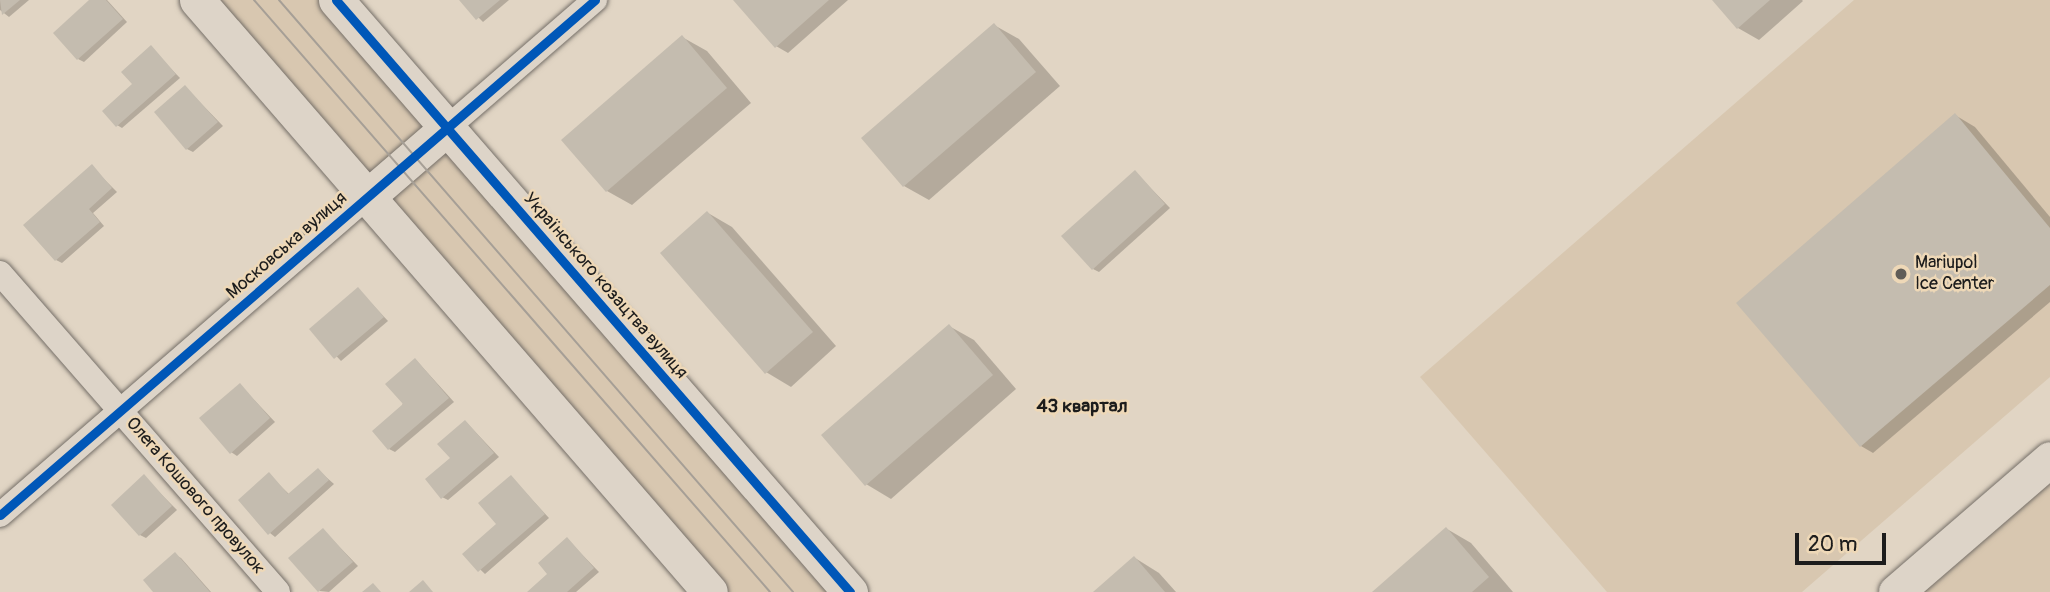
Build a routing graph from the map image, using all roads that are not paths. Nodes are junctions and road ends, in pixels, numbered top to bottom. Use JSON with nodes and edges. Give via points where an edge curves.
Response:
{"nodes":[{"id":1,"x":197,"y":0,"type":"edge"},
{"id":2,"x":336,"y":0,"type":"edge"},
{"id":3,"x":595,"y":0,"type":"edge"},
{"id":4,"x":447,"y":128,"type":"junction"},
{"id":5,"x":368,"y":197,"type":"junction"},
{"id":6,"x":0,"y":274,"type":"edge"},
{"id":7,"x":120,"y":411,"type":"junction"},
{"id":8,"x":2050,"y":459,"type":"edge"},
{"id":9,"x":0,"y":515,"type":"edge"},
{"id":10,"x":278,"y":592,"type":"edge"},
{"id":11,"x":710,"y":592,"type":"edge"},
{"id":12,"x":850,"y":592,"type":"edge"},
{"id":13,"x":1896,"y":592,"type":"edge"}],
"edges":[{"from":1,"to":5,"type":"street"},
{"from":2,"to":4,"type":"street","name":"Українського козацтва вулиця"},
{"from":3,"to":4,"type":"street","name":"Московська вулиця"},
{"from":4,"to":5,"type":"street","name":"Московська вулиця"},
{"from":4,"to":12,"type":"street","name":"Українського козацтва вулиця"},
{"from":5,"to":7,"type":"street","name":"Московська вулиця"},
{"from":5,"to":11,"type":"street"},
{"from":6,"to":7,"type":"street","name":"Олега Кошового провулок"},
{"from":7,"to":9,"type":"street","name":"Московська вулиця"},
{"from":7,"to":10,"type":"street","name":"Олега Кошового провулок"},
{"from":8,"to":13,"type":"street"}]}
